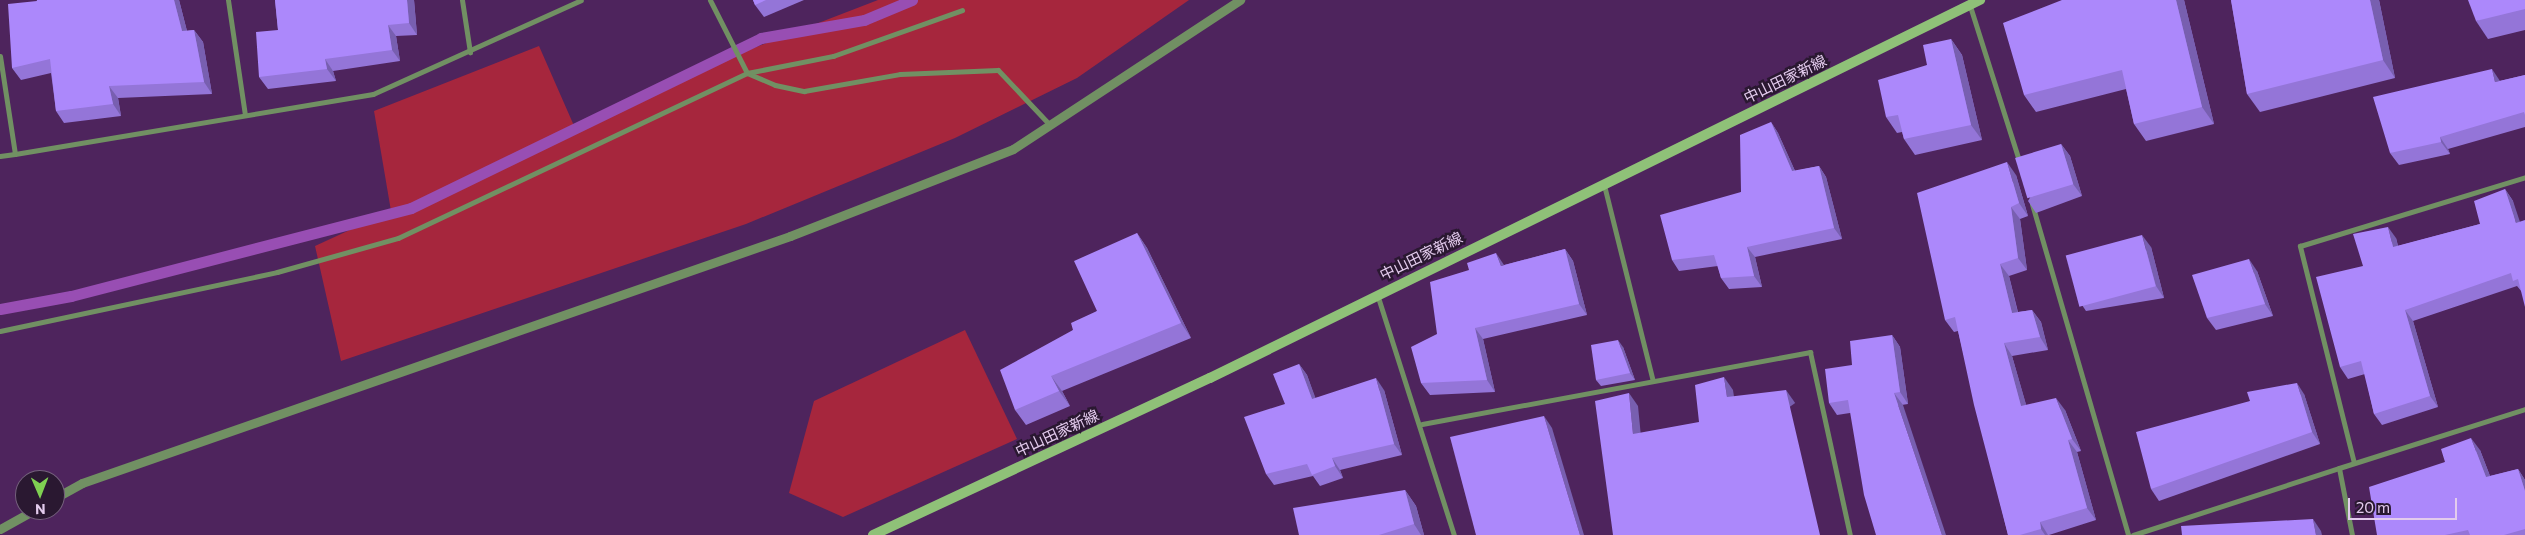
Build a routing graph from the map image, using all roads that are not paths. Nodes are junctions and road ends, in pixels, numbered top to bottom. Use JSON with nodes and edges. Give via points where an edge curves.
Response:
{"nodes":[{"id":1,"x":228,"y":0,"type":"edge"},
{"id":2,"x":462,"y":0,"type":"edge"},
{"id":3,"x":581,"y":0,"type":"edge"},
{"id":4,"x":710,"y":0,"type":"edge"},
{"id":5,"x":1240,"y":0,"type":"edge"},
{"id":6,"x":1980,"y":0,"type":"edge"},
{"id":7,"x":1970,"y":5,"type":"junction"},
{"id":8,"x":962,"y":10,"type":"dead end"},
{"id":9,"x":470,"y":52,"type":"junction"},
{"id":10,"x":0,"y":56,"type":"edge"},
{"id":11,"x":747,"y":73,"type":"junction"},
{"id":12,"x":245,"y":115,"type":"junction"},
{"id":13,"x":1050,"y":125,"type":"junction"},
{"id":14,"x":15,"y":154,"type":"junction"},
{"id":15,"x":0,"y":156,"type":"edge"},
{"id":16,"x":2024,"y":176,"type":"edge"},
{"id":17,"x":2525,"y":177,"type":"edge"},
{"id":18,"x":1603,"y":184,"type":"junction"},
{"id":19,"x":2030,"y":195,"type":"edge"},
{"id":20,"x":1377,"y":294,"type":"junction"},
{"id":21,"x":0,"y":331,"type":"edge"},
{"id":22,"x":1653,"y":381,"type":"junction"},
{"id":23,"x":2525,"y":409,"type":"edge"},
{"id":24,"x":1422,"y":424,"type":"junction"},
{"id":25,"x":2354,"y":463,"type":"junction"},
{"id":26,"x":2339,"y":468,"type":"junction"},
{"id":27,"x":65,"y":492,"type":"edge"},
{"id":28,"x":16,"y":520,"type":"edge"},
{"id":29,"x":0,"y":529,"type":"edge"},
{"id":30,"x":873,"y":535,"type":"edge"},
{"id":31,"x":1454,"y":535,"type":"edge"},
{"id":32,"x":1850,"y":535,"type":"edge"},
{"id":33,"x":2128,"y":535,"type":"edge"},
{"id":34,"x":2133,"y":535,"type":"edge"},
{"id":35,"x":2352,"y":535,"type":"edge"}],
"edges":[{"from":1,"to":12,"type":"street"},
{"from":2,"to":9,"type":"street"},
{"from":3,"to":9,"type":"street"},
{"from":4,"to":11,"type":"street"},
{"from":5,"to":13,"type":"street"},
{"from":6,"to":7,"type":"main road","name":"中山田家新線"},
{"from":7,"to":16,"type":"street"},
{"from":7,"to":18,"type":"main road","name":"中山田家新線"},
{"from":8,"to":11,"type":"street","via":[[833,56]]},
{"from":9,"to":12,"type":"street","via":[[373,94]]},
{"from":10,"to":14,"type":"street"},
{"from":11,"to":13,"type":"street","via":[[804,90],[900,74],[998,70]]},
{"from":11,"to":21,"type":"street","via":[[398,238],[277,272]]},
{"from":12,"to":14,"type":"street"},
{"from":13,"to":27,"type":"street","via":[[1013,150],[790,236],[82,483]]},
{"from":14,"to":15,"type":"street"},
{"from":17,"to":25,"type":"street","via":[[2300,246]]},
{"from":18,"to":20,"type":"main road","name":"中山田家新線"},
{"from":18,"to":22,"type":"street"},
{"from":19,"to":33,"type":"street"},
{"from":20,"to":24,"type":"street"},
{"from":20,"to":30,"type":"main road","name":"中山田家新線","via":[[1210,378]]},
{"from":22,"to":24,"type":"street"},
{"from":22,"to":32,"type":"street","via":[[1810,352]]},
{"from":23,"to":25,"type":"street"},
{"from":24,"to":31,"type":"street"},
{"from":25,"to":26,"type":"street"},
{"from":26,"to":34,"type":"street"},
{"from":26,"to":35,"type":"street"},
{"from":28,"to":29,"type":"street"}]}
